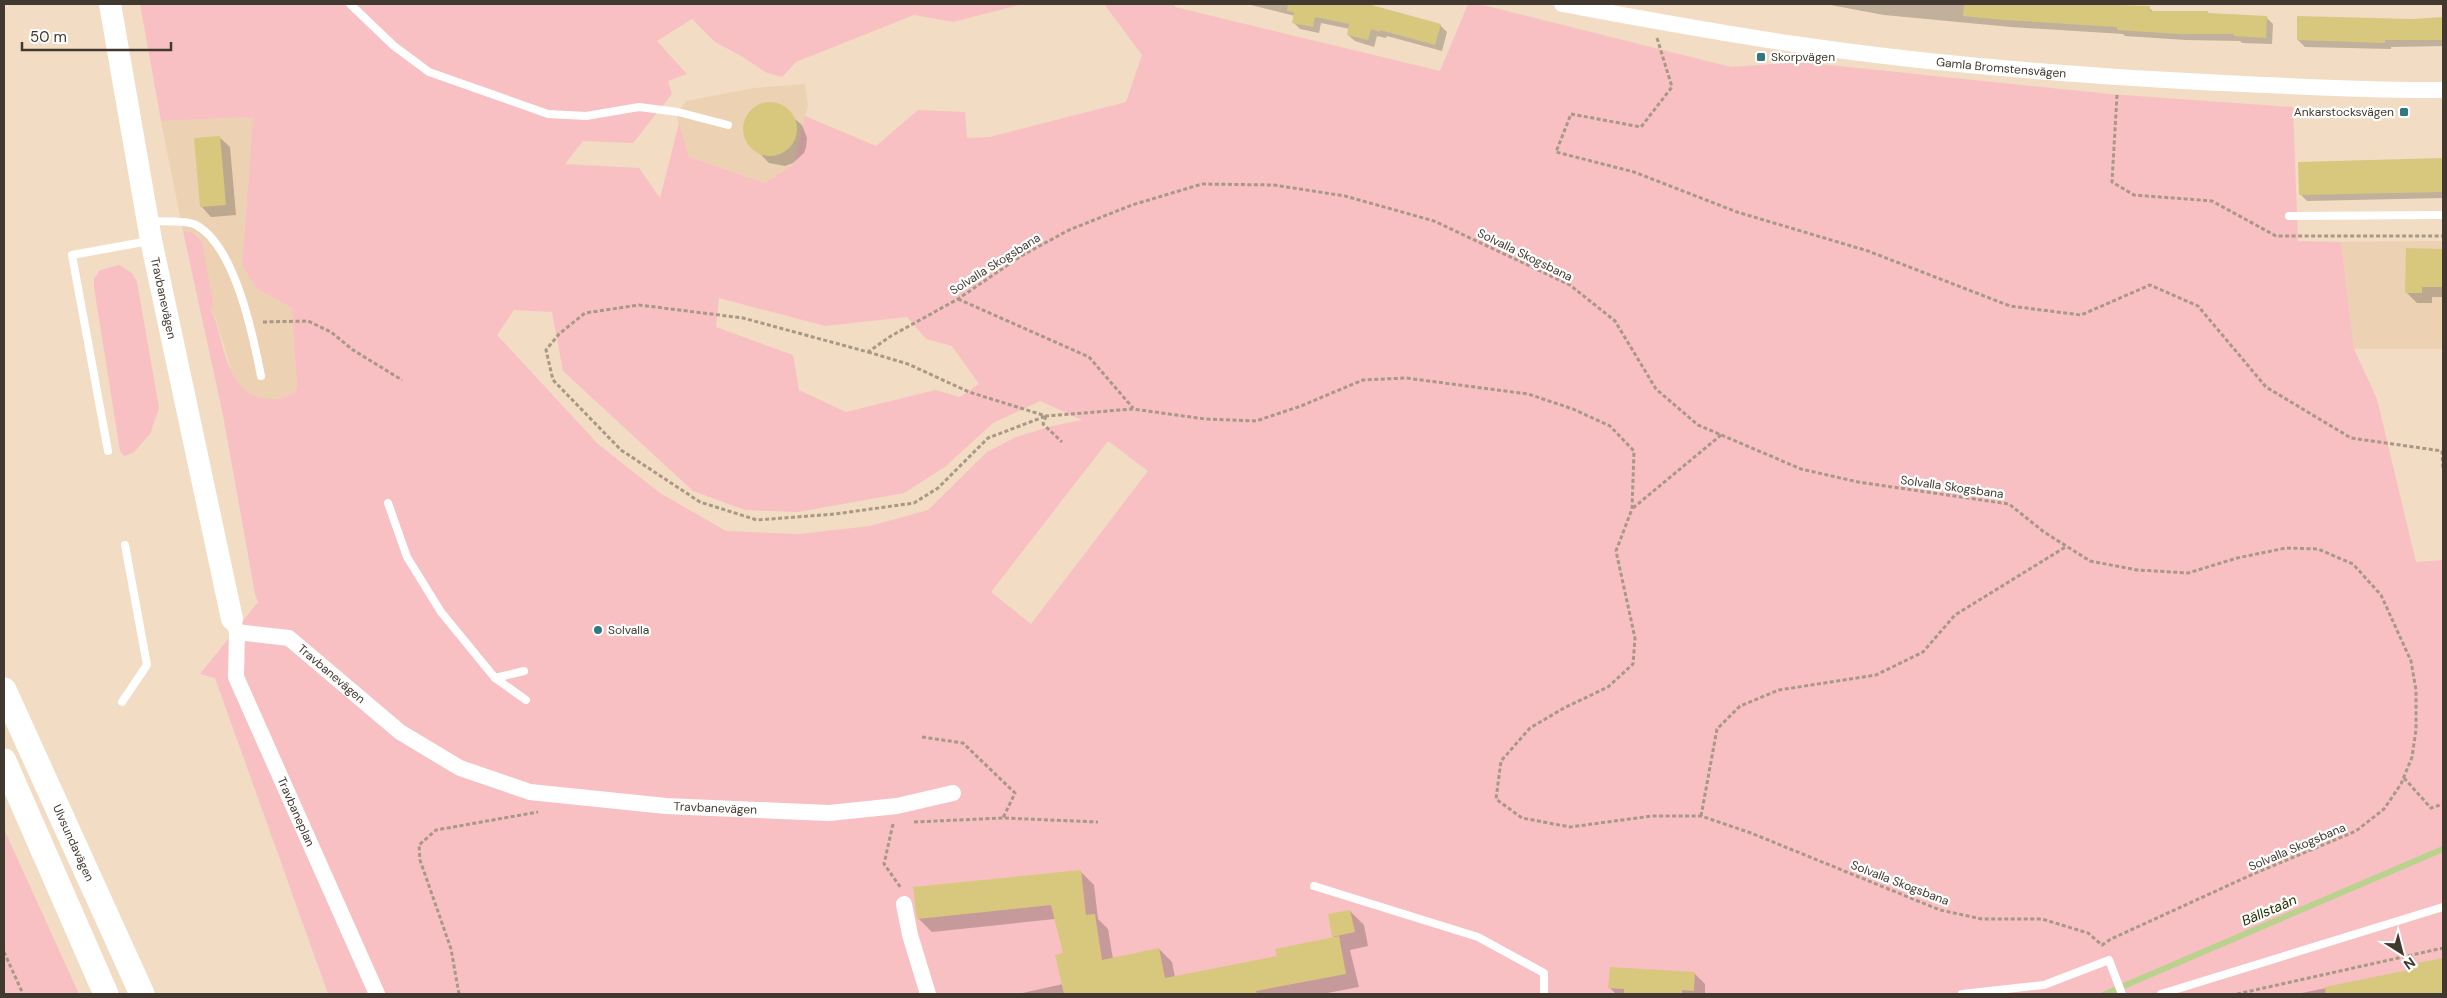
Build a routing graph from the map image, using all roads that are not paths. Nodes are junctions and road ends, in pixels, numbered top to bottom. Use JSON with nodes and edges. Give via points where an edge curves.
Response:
{"nodes":[{"id":1,"x":110,"y":4,"type":"edge"},
{"id":2,"x":350,"y":4,"type":"edge"},
{"id":3,"x":1562,"y":4,"type":"edge"},
{"id":4,"x":1609,"y":8,"type":"edge"},
{"id":5,"x":2443,"y":90,"type":"edge"},
{"id":6,"x":728,"y":125,"type":"dead end"},
{"id":7,"x":2443,"y":215,"type":"edge"},
{"id":8,"x":2289,"y":216,"type":"dead end"},
{"id":9,"x":150,"y":231,"type":"junction"},
{"id":10,"x":261,"y":376,"type":"dead end"},
{"id":11,"x":108,"y":452,"type":"dead end"},
{"id":12,"x":388,"y":503,"type":"dead end"},
{"id":13,"x":125,"y":545,"type":"dead end"},
{"id":14,"x":235,"y":626,"type":"junction"},
{"id":15,"x":524,"y":671,"type":"dead end"},
{"id":16,"x":495,"y":678,"type":"junction"},
{"id":17,"x":4,"y":690,"type":"edge"},
{"id":18,"x":526,"y":700,"type":"dead end"},
{"id":19,"x":122,"y":702,"type":"dead end"},
{"id":20,"x":4,"y":761,"type":"edge"},
{"id":21,"x":4,"y":774,"type":"edge"},
{"id":22,"x":953,"y":793,"type":"dead end"},
{"id":23,"x":20,"y":797,"type":"junction"},
{"id":24,"x":1314,"y":886,"type":"dead end"},
{"id":25,"x":904,"y":904,"type":"road end"},
{"id":26,"x":2443,"y":906,"type":"edge"},
{"id":27,"x":378,"y":992,"type":"edge"},
{"id":28,"x":106,"y":994,"type":"edge"},
{"id":29,"x":142,"y":994,"type":"edge"},
{"id":30,"x":928,"y":994,"type":"edge"},
{"id":31,"x":1544,"y":994,"type":"edge"},
{"id":32,"x":1962,"y":994,"type":"edge"},
{"id":33,"x":2122,"y":994,"type":"edge"},
{"id":34,"x":2161,"y":994,"type":"edge"}],
"edges":[{"from":1,"to":9,"type":"street","name":"Travbanevägen"},
{"from":2,"to":6,"type":"lane","via":[[394,46],[429,72],[548,114],[586,116],[639,107],[678,112]]},
{"from":3,"to":4,"type":"street","name":"Gamla Bromstensvägen"},
{"from":4,"to":5,"type":"street","name":"Gamla Bromstensvägen","via":[[1651,20],[1877,55],[2118,77],[2394,91]]},
{"from":7,"to":8,"type":"lane"},
{"from":9,"to":10,"type":"lane","via":[[194,223],[210,236],[222,252],[250,322]]},
{"from":9,"to":11,"type":"lane","via":[[72,255]]},
{"from":9,"to":14,"type":"street","name":"Travbanevägen"},
{"from":12,"to":16,"type":"lane","via":[[407,557],[425,587],[459,637]]},
{"from":13,"to":19,"type":"lane","via":[[147,665]]},
{"from":14,"to":22,"type":"street","name":"Travbanevägen","via":[[289,638],[400,732],[460,768],[530,792],[666,806],[829,813],[897,806]]},
{"from":14,"to":27,"type":"street","name":"Travbaneplan","via":[[236,677]]},
{"from":15,"to":16,"type":"lane"},
{"from":16,"to":18,"type":"lane"},
{"from":17,"to":29,"type":"main road","name":"Ulvsundavägen"},
{"from":20,"to":23,"type":"main road"},
{"from":21,"to":23,"type":"main road"},
{"from":23,"to":28,"type":"main road"},
{"from":24,"to":31,"type":"lane","via":[[1478,936],[1544,973]]},
{"from":25,"to":30,"type":"street"},
{"from":26,"to":34,"type":"lane"},
{"from":32,"to":33,"type":"lane","via":[[2044,985],[2109,960]]}]}
